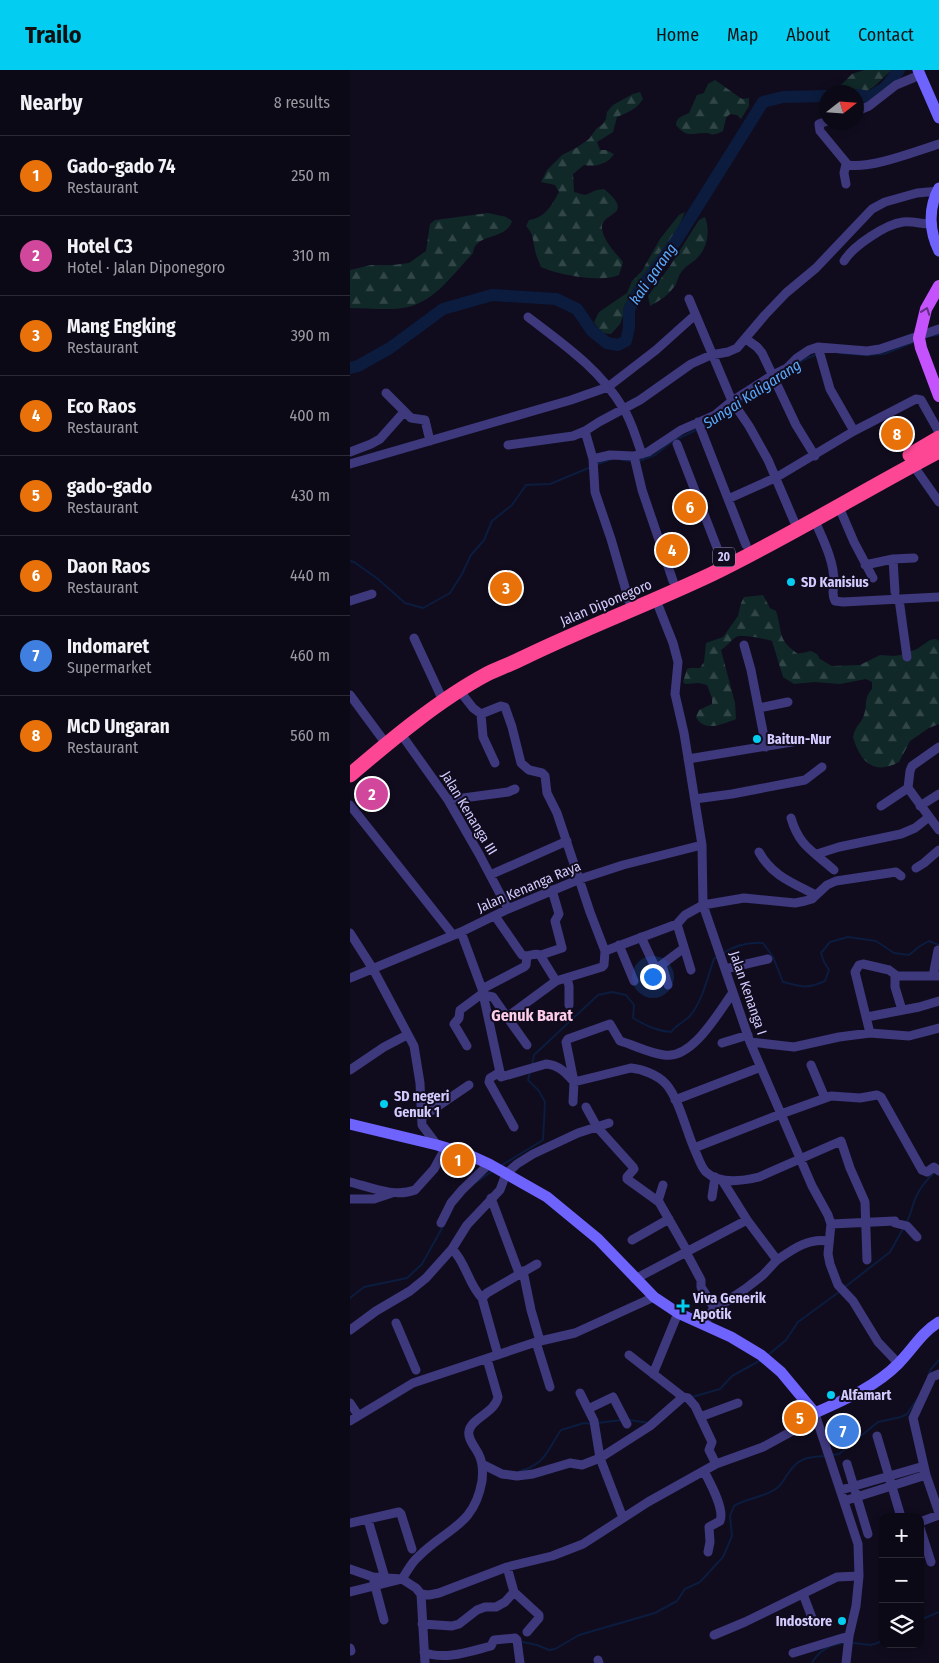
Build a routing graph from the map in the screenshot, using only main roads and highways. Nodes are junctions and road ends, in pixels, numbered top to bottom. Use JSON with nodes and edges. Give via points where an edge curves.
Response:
{"nodes":[{"id":1,"x":939,"y":286,"type":"edge"},
{"id":2,"x":939,"y":396,"type":"edge"},
{"id":3,"x":939,"y":438,"type":"edge"},
{"id":4,"x":939,"y":451,"type":"edge"},
{"id":5,"x":714,"y":565,"type":"junction"},
{"id":6,"x":611,"y":614,"type":"junction"},
{"id":7,"x":384,"y":742,"type":"junction"},
{"id":8,"x":350,"y":762,"type":"edge"},
{"id":9,"x":350,"y":775,"type":"edge"}],
"edges":[{"from":2,"to":1,"type":"main road","one_way":true,"via":[[920,341],[926,308]]},
{"from":3,"to":5,"type":"highway","name":"Jalan Diponegoro","number":"20"},
{"from":4,"to":5,"type":"highway","name":"Jalan Diponegoro","number":"20","via":[[815,521]]},
{"from":5,"to":6,"type":"highway","name":"Jalan Diponegoro","number":"20","via":[[629,601]]},
{"from":5,"to":6,"type":"highway","name":"Jalan Diponegoro","number":"20","via":[[656,600]]},
{"from":6,"to":7,"type":"highway","name":"Jalan Diponegoro","number":"20","via":[[459,690],[401,734]]},
{"from":6,"to":7,"type":"highway","name":"Jalan Diponegoro","number":"20","via":[[500,658],[440,694]]},
{"from":7,"to":8,"type":"highway","name":"Jalan Diponegoro","number":"20"},
{"from":7,"to":9,"type":"highway","name":"Jalan Diponegoro","number":"20"}]}
